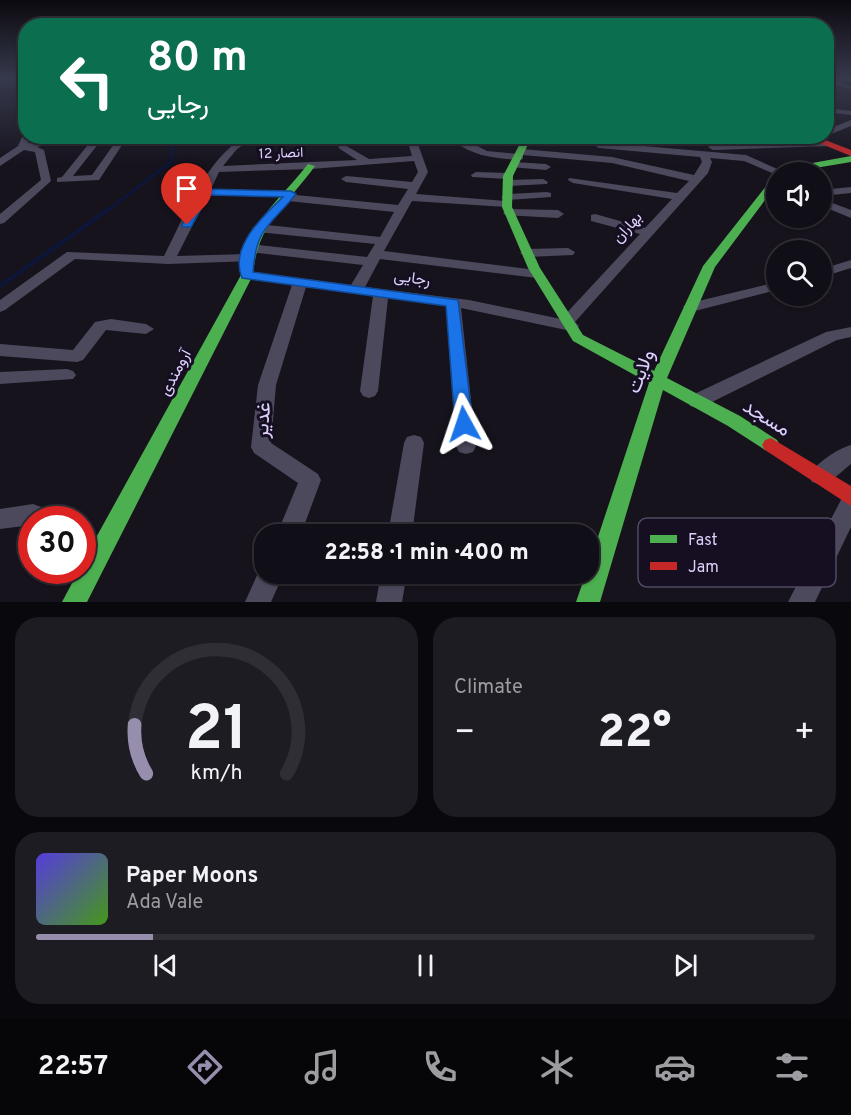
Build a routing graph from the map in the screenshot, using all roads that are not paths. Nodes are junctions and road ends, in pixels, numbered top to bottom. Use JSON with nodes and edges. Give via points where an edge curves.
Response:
{"nodes":[{"id":1,"x":834,"y":112,"type":"edge"},
{"id":2,"x":850,"y":117,"type":"edge"},
{"id":3,"x":834,"y":128,"type":"edge"},
{"id":4,"x":22,"y":144,"type":"edge"},
{"id":5,"x":28,"y":144,"type":"edge"},
{"id":6,"x":93,"y":144,"type":"edge"},
{"id":7,"x":119,"y":144,"type":"edge"},
{"id":8,"x":239,"y":144,"type":"edge"},
{"id":9,"x":344,"y":144,"type":"edge"},
{"id":10,"x":412,"y":144,"type":"edge"},
{"id":11,"x":463,"y":144,"type":"edge"},
{"id":12,"x":522,"y":144,"type":"edge"},
{"id":13,"x":755,"y":144,"type":"edge"},
{"id":14,"x":831,"y":144,"type":"edge"},
{"id":15,"x":677,"y":145,"type":"dead end"},
{"id":16,"x":598,"y":149,"type":"junction"},
{"id":17,"x":851,"y":153,"type":"edge"},
{"id":18,"x":705,"y":156,"type":"junction"},
{"id":19,"x":418,"y":158,"type":"junction"},
{"id":20,"x":851,"y":159,"type":"edge"},
{"id":21,"x":612,"y":160,"type":"junction"},
{"id":22,"x":368,"y":162,"type":"junction"},
{"id":23,"x":832,"y":162,"type":"edge"},
{"id":24,"x":0,"y":163,"type":"edge"},
{"id":25,"x":311,"y":166,"type":"junction"},
{"id":26,"x":546,"y":167,"type":"dead end"},
{"id":27,"x":216,"y":170,"type":"junction"},
{"id":28,"x":766,"y":170,"type":"edge"},
{"id":29,"x":476,"y":175,"type":"dead end"},
{"id":30,"x":346,"y":179,"type":"dead end"},
{"id":31,"x":696,"y":179,"type":"junction"},
{"id":32,"x":65,"y":180,"type":"junction"},
{"id":33,"x":573,"y":180,"type":"dead end"},
{"id":34,"x":46,"y":181,"type":"junction"},
{"id":35,"x":512,"y":181,"type":"junction"},
{"id":36,"x":543,"y":182,"type":"dead end"},
{"id":37,"x":851,"y":190,"type":"edge"},
{"id":38,"x":205,"y":192,"type":"junction"},
{"id":39,"x":412,"y":192,"type":"junction"},
{"id":40,"x":766,"y":192,"type":"edge"},
{"id":41,"x":832,"y":192,"type":"edge"},
{"id":42,"x":547,"y":195,"type":"dead end"},
{"id":43,"x":290,"y":196,"type":"junction"},
{"id":44,"x":679,"y":197,"type":"junction"},
{"id":45,"x":832,"y":206,"type":"edge"},
{"id":46,"x":402,"y":209,"type":"junction"},
{"id":47,"x":558,"y":214,"type":"dead end"},
{"id":48,"x":851,"y":214,"type":"edge"},
{"id":49,"x":595,"y":218,"type":"dead end"},
{"id":50,"x":0,"y":220,"type":"edge"},
{"id":51,"x":258,"y":228,"type":"junction"},
{"id":52,"x":647,"y":232,"type":"junction"},
{"id":53,"x":384,"y":241,"type":"junction"},
{"id":54,"x":568,"y":252,"type":"dead end"},
{"id":55,"x":248,"y":253,"type":"junction"},
{"id":56,"x":527,"y":253,"type":"junction"},
{"id":57,"x":374,"y":258,"type":"junction"},
{"id":58,"x":168,"y":260,"type":"junction"},
{"id":59,"x":851,"y":264,"type":"edge"},
{"id":60,"x":832,"y":270,"type":"edge"},
{"id":61,"x":537,"y":274,"type":"junction"},
{"id":62,"x":247,"y":275,"type":"junction"},
{"id":63,"x":300,"y":282,"type":"junction"},
{"id":64,"x":356,"y":289,"type":"junction"},
{"id":65,"x":766,"y":289,"type":"edge"},
{"id":66,"x":381,"y":292,"type":"junction"},
{"id":67,"x":453,"y":303,"type":"junction"},
{"id":68,"x":0,"y":307,"type":"edge"},
{"id":69,"x":691,"y":307,"type":"junction"},
{"id":70,"x":569,"y":324,"type":"junction"},
{"id":71,"x":146,"y":329,"type":"dead end"},
{"id":72,"x":851,"y":332,"type":"edge"},
{"id":73,"x":0,"y":350,"type":"edge"},
{"id":74,"x":67,"y":375,"type":"dead end"},
{"id":75,"x":0,"y":378,"type":"edge"},
{"id":76,"x":658,"y":380,"type":"junction"},
{"id":77,"x":369,"y":391,"type":"dead end"},
{"id":78,"x":697,"y":401,"type":"junction"},
{"id":79,"x":414,"y":443,"type":"dead end"},
{"id":80,"x":466,"y":446,"type":"dead end"},
{"id":81,"x":851,"y":453,"type":"edge"},
{"id":82,"x":820,"y":476,"type":"junction"},
{"id":83,"x":851,"y":496,"type":"edge"},
{"id":84,"x":851,"y":503,"type":"edge"},
{"id":85,"x":18,"y":516,"type":"edge"},
{"id":86,"x":0,"y":519,"type":"edge"},
{"id":87,"x":293,"y":524,"type":"edge"},
{"id":88,"x":402,"y":524,"type":"edge"},
{"id":89,"x":836,"y":533,"type":"edge"},
{"id":90,"x":267,"y":584,"type":"edge"},
{"id":91,"x":392,"y":584,"type":"edge"},
{"id":92,"x":809,"y":587,"type":"edge"},
{"id":93,"x":74,"y":602,"type":"edge"},
{"id":94,"x":258,"y":602,"type":"edge"},
{"id":95,"x":389,"y":602,"type":"edge"},
{"id":96,"x":588,"y":602,"type":"edge"},
{"id":97,"x":801,"y":602,"type":"edge"}],
"edges":[{"from":1,"to":2,"type":"street"},
{"from":2,"to":3,"type":"street"},
{"from":4,"to":24,"type":"street"},
{"from":5,"to":34,"type":"street","via":[[39,150]]},
{"from":6,"to":32,"type":"street"},
{"from":7,"to":32,"type":"street","via":[[95,178]]},
{"from":8,"to":27,"type":"street"},
{"from":9,"to":22,"type":"street"},
{"from":10,"to":19,"type":"street"},
{"from":11,"to":35,"type":"street"},
{"from":12,"to":35,"type":"street"},
{"from":13,"to":15,"type":"street"},
{"from":14,"to":17,"type":"street"},
{"from":16,"to":18,"type":"street"},
{"from":16,"to":21,"type":"street"},
{"from":16,"to":21,"type":"street"},
{"from":16,"to":35,"type":"street"},
{"from":18,"to":28,"type":"street","via":[[746,158]]},
{"from":18,"to":31,"type":"street","name":"بهاران","via":[[704,171]]},
{"from":19,"to":22,"type":"street","name":"انصار 12"},
{"from":19,"to":39,"type":"street","via":[[423,172]]},
{"from":20,"to":23,"type":"street"},
{"from":21,"to":31,"type":"street"},
{"from":22,"to":25,"type":"street","name":"انصار 12"},
{"from":25,"to":27,"type":"street","name":"انصار 12"},
{"from":25,"to":43,"type":"street","name":"آرومندی"},
{"from":26,"to":35,"type":"street"},
{"from":27,"to":38,"type":"street"},
{"from":29,"to":35,"type":"street"},
{"from":30,"to":39,"type":"street"},
{"from":31,"to":44,"type":"street","name":"بهاران"},
{"from":32,"to":34,"type":"street"},
{"from":33,"to":44,"type":"street"},
{"from":34,"to":50,"type":"street"},
{"from":35,"to":36,"type":"street"},
{"from":35,"to":39,"type":"street"},
{"from":35,"to":42,"type":"street"},
{"from":35,"to":47,"type":"street"},
{"from":35,"to":56,"type":"street","name":"مسجد"},
{"from":37,"to":41,"type":"street"},
{"from":38,"to":43,"type":"street"},
{"from":38,"to":58,"type":"street"},
{"from":39,"to":46,"type":"street"},
{"from":40,"to":69,"type":"street","name":"ولایت","via":[[710,266]]},
{"from":43,"to":46,"type":"street"},
{"from":43,"to":51,"type":"street","name":"آرومندی"},
{"from":44,"to":52,"type":"street","name":"بهاران"},
{"from":45,"to":48,"type":"street"},
{"from":46,"to":53,"type":"street"},
{"from":49,"to":52,"type":"street"},
{"from":51,"to":53,"type":"street"},
{"from":51,"to":55,"type":"street","name":"آرومندی"},
{"from":52,"to":70,"type":"street","name":"بهاران"},
{"from":53,"to":57,"type":"street"},
{"from":54,"to":56,"type":"street"},
{"from":55,"to":57,"type":"street"},
{"from":55,"to":58,"type":"street"},
{"from":55,"to":62,"type":"street","name":"آرومندی"},
{"from":56,"to":61,"type":"street","name":"مسجد"},
{"from":57,"to":61,"type":"street"},
{"from":57,"to":64,"type":"street"},
{"from":58,"to":68,"type":"street","via":[[72,255]]},
{"from":59,"to":60,"type":"street"},
{"from":61,"to":70,"type":"street","name":"مسجد"},
{"from":62,"to":63,"type":"street","name":"رجایی"},
{"from":62,"to":93,"type":"street","name":"آرومندی"},
{"from":63,"to":64,"type":"street","name":"رجایی"},
{"from":63,"to":87,"type":"street","name":"غدیر","via":[[267,385],[261,447],[310,480]]},
{"from":64,"to":66,"type":"street","name":"رجایی"},
{"from":65,"to":69,"type":"street"},
{"from":66,"to":67,"type":"street","name":"رجایی"},
{"from":66,"to":77,"type":"street"},
{"from":67,"to":70,"type":"street","name":"رجایی"},
{"from":67,"to":80,"type":"street"},
{"from":69,"to":76,"type":"street","name":"ولایت"},
{"from":70,"to":76,"type":"street","name":"مسجد","via":[[578,338]]},
{"from":71,"to":73,"type":"street","via":[[101,326],[76,356]]},
{"from":72,"to":78,"type":"street","via":[[832,336]]},
{"from":74,"to":75,"type":"street"},
{"from":76,"to":78,"type":"street","name":"مسجد"},
{"from":76,"to":96,"type":"street","name":"ولایت"},
{"from":78,"to":82,"type":"street","name":"مسجد"},
{"from":79,"to":88,"type":"street"},
{"from":81,"to":82,"type":"street"},
{"from":82,"to":83,"type":"street","name":"مسجد"},
{"from":84,"to":89,"type":"street"},
{"from":85,"to":86,"type":"street"},
{"from":90,"to":94,"type":"street"},
{"from":91,"to":95,"type":"street"},
{"from":92,"to":97,"type":"street"}]}
